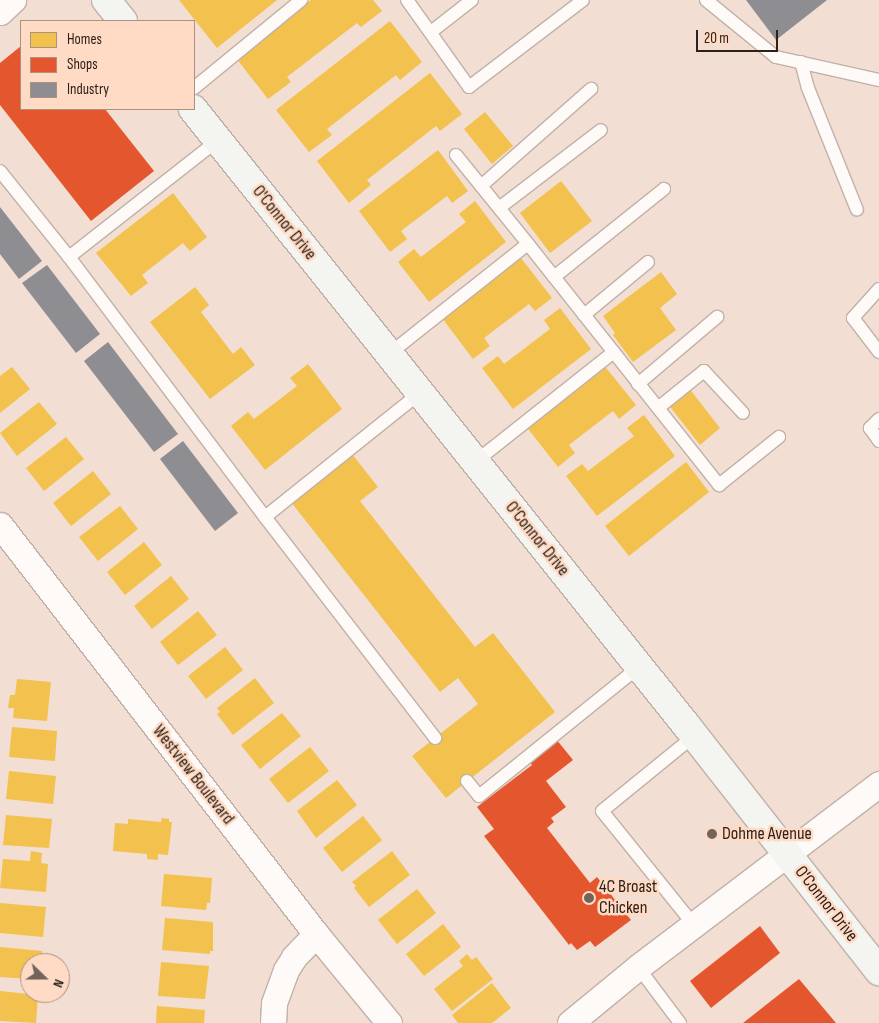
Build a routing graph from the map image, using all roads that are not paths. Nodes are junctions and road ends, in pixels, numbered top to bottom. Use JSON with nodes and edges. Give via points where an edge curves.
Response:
{"nodes":[{"id":1,"x":13,"y":0,"type":"edge"},
{"id":2,"x":106,"y":0,"type":"edge"},
{"id":3,"x":301,"y":0,"type":"edge"},
{"id":4,"x":407,"y":0,"type":"edge"},
{"id":5,"x":472,"y":0,"type":"edge"},
{"id":6,"x":583,"y":0,"type":"edge"},
{"id":7,"x":706,"y":0,"type":"edge"},
{"id":8,"x":0,"y":12,"type":"edge"},
{"id":9,"x":122,"y":20,"type":"edge"},
{"id":10,"x":431,"y":32,"type":"junction"},
{"id":11,"x":801,"y":62,"type":"junction"},
{"id":12,"x":879,"y":80,"type":"edge"},
{"id":13,"x":195,"y":87,"type":"edge"},
{"id":14,"x":591,"y":89,"type":"dead end"},
{"id":15,"x":194,"y":110,"type":"edge"},
{"id":16,"x":601,"y":130,"type":"dead end"},
{"id":17,"x":218,"y":140,"type":"junction"},
{"id":18,"x":456,"y":155,"type":"dead end"},
{"id":19,"x":0,"y":171,"type":"edge"},
{"id":20,"x":481,"y":186,"type":"junction"},
{"id":21,"x":664,"y":190,"type":"dead end"},
{"id":22,"x":499,"y":208,"type":"junction"},
{"id":23,"x":857,"y":210,"type":"dead end"},
{"id":24,"x":528,"y":244,"type":"junction"},
{"id":25,"x":69,"y":257,"type":"junction"},
{"id":26,"x":648,"y":262,"type":"dead end"},
{"id":27,"x":554,"y":277,"type":"junction"},
{"id":28,"x":879,"y":289,"type":"edge"},
{"id":29,"x":584,"y":315,"type":"junction"},
{"id":30,"x":717,"y":317,"type":"dead end"},
{"id":31,"x":614,"y":352,"type":"junction"},
{"id":32,"x":879,"y":352,"type":"edge"},
{"id":33,"x":389,"y":354,"type":"junction"},
{"id":34,"x":638,"y":384,"type":"junction"},
{"id":35,"x":420,"y":393,"type":"junction"},
{"id":36,"x":658,"y":408,"type":"junction"},
{"id":37,"x":743,"y":413,"type":"dead end"},
{"id":38,"x":879,"y":419,"type":"edge"},
{"id":39,"x":779,"y":437,"type":"dead end"},
{"id":40,"x":879,"y":441,"type":"edge"},
{"id":41,"x":475,"y":462,"type":"junction"},
{"id":42,"x":265,"y":517,"type":"junction"},
{"id":43,"x":0,"y":526,"type":"edge"},
{"id":44,"x":8,"y":553,"type":"edge"},
{"id":45,"x":639,"y":667,"type":"junction"},
{"id":46,"x":694,"y":736,"type":"junction"},
{"id":47,"x":435,"y":738,"type":"dead end"},
{"id":48,"x":467,"y":781,"type":"dead end"},
{"id":49,"x":879,"y":784,"type":"edge"},
{"id":50,"x":788,"y":854,"type":"junction"},
{"id":51,"x":694,"y":925,"type":"junction"},
{"id":52,"x":316,"y":934,"type":"junction"},
{"id":53,"x":638,"y":967,"type":"junction"},
{"id":54,"x":879,"y":972,"type":"edge"},
{"id":55,"x":273,"y":1023,"type":"edge"},
{"id":56,"x":389,"y":1023,"type":"edge"},
{"id":57,"x":570,"y":1023,"type":"edge"},
{"id":58,"x":680,"y":1023,"type":"edge"}],
"edges":[{"from":1,"to":8,"type":"street"},
{"from":2,"to":9,"type":"main road"},
{"from":3,"to":13,"type":"lane"},
{"from":4,"to":10,"type":"lane"},
{"from":5,"to":10,"type":"lane"},
{"from":6,"to":10,"type":"lane","via":[[469,87]]},
{"from":7,"to":11,"type":"lane","via":[[776,57]]},
{"from":11,"to":12,"type":"lane"},
{"from":11,"to":23,"type":"lane","via":[[808,88]]},
{"from":14,"to":20,"type":"lane"},
{"from":15,"to":17,"type":"main road","name":"O'Connor Drive"},
{"from":16,"to":22,"type":"lane"},
{"from":17,"to":25,"type":"lane"},
{"from":17,"to":33,"type":"main road","name":"O'Connor Drive"},
{"from":18,"to":20,"type":"lane"},
{"from":19,"to":25,"type":"lane"},
{"from":20,"to":22,"type":"lane"},
{"from":21,"to":27,"type":"lane"},
{"from":22,"to":24,"type":"lane"},
{"from":24,"to":27,"type":"lane"},
{"from":24,"to":33,"type":"lane"},
{"from":25,"to":42,"type":"lane"},
{"from":26,"to":29,"type":"lane"},
{"from":27,"to":29,"type":"lane"},
{"from":28,"to":32,"type":"lane","via":[[852,318]]},
{"from":29,"to":31,"type":"lane"},
{"from":30,"to":34,"type":"lane"},
{"from":31,"to":34,"type":"lane"},
{"from":31,"to":41,"type":"lane"},
{"from":33,"to":35,"type":"main road","name":"O'Connor Drive"},
{"from":34,"to":36,"type":"lane"},
{"from":35,"to":41,"type":"main road","name":"O'Connor Drive"},
{"from":35,"to":42,"type":"lane"},
{"from":36,"to":37,"type":"lane","via":[[704,371]]},
{"from":36,"to":39,"type":"lane","via":[[719,485]]},
{"from":38,"to":40,"type":"lane","via":[[870,428]]},
{"from":41,"to":45,"type":"main road","name":"O'Connor Drive"},
{"from":42,"to":47,"type":"lane"},
{"from":43,"to":44,"type":"street","name":"Westview Boulevard"},
{"from":44,"to":52,"type":"street","name":"Westview Boulevard"},
{"from":45,"to":46,"type":"main road","name":"O'Connor Drive"},
{"from":45,"to":48,"type":"lane","via":[[479,796]]},
{"from":46,"to":50,"type":"main road","name":"O'Connor Drive"},
{"from":46,"to":51,"type":"lane","via":[[602,811]]},
{"from":49,"to":50,"type":"street"},
{"from":50,"to":51,"type":"street"},
{"from":50,"to":54,"type":"main road","name":"O'Connor Drive"},
{"from":51,"to":53,"type":"street"},
{"from":52,"to":55,"type":"street","via":[[286,970],[274,1003]]},
{"from":52,"to":56,"type":"street","name":"Westview Boulevard"},
{"from":53,"to":57,"type":"street"},
{"from":53,"to":58,"type":"lane"}]}
